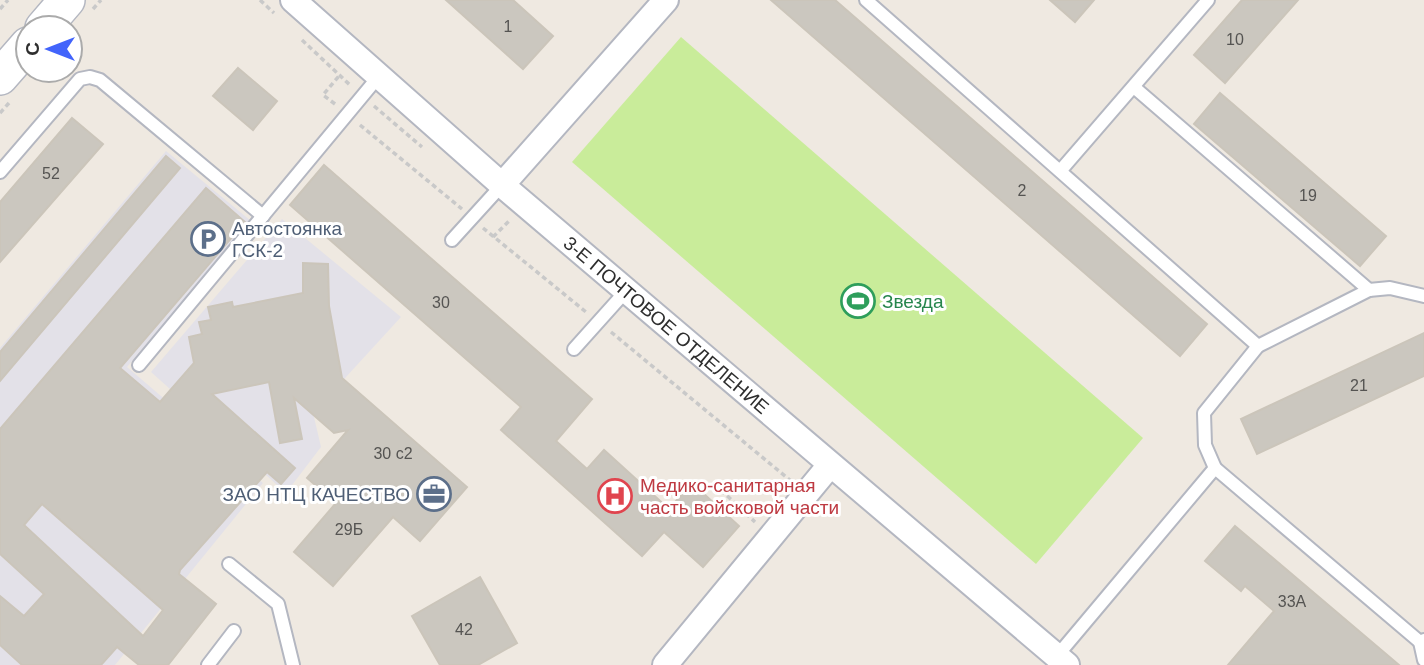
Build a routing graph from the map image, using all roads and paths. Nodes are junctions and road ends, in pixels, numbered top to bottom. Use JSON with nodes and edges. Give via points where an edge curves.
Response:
{"nodes":[{"id":1,"x":8,"y":0,"type":"edge"},
{"id":2,"x":67,"y":0,"type":"edge"},
{"id":3,"x":293,"y":0,"type":"edge"},
{"id":4,"x":666,"y":0,"type":"edge"},
{"id":5,"x":866,"y":0,"type":"edge"},
{"id":6,"x":1209,"y":0,"type":"edge"},
{"id":7,"x":0,"y":9,"type":"edge"},
{"id":8,"x":55,"y":14,"type":"edge"},
{"id":9,"x":14,"y":61,"type":"edge"},
{"id":10,"x":339,"y":76,"type":"dead end"},
{"id":11,"x":379,"y":76,"type":"junction"},
{"id":12,"x":0,"y":77,"type":"edge"},
{"id":13,"x":1135,"y":88,"type":"junction"},
{"id":14,"x":347,"y":114,"type":"junction"},
{"id":15,"x":1061,"y":170,"type":"junction"},
{"id":16,"x":0,"y":172,"type":"edge"},
{"id":17,"x":502,"y":185,"type":"junction"},
{"id":18,"x":263,"y":216,"type":"junction"},
{"id":19,"x":471,"y":219,"type":"junction"},
{"id":20,"x":453,"y":240,"type":"dead end"},
{"id":21,"x":1369,"y":290,"type":"junction"},
{"id":22,"x":626,"y":291,"type":"junction"},
{"id":23,"x":1424,"y":296,"type":"edge"},
{"id":24,"x":599,"y":322,"type":"junction"},
{"id":25,"x":1258,"y":346,"type":"junction"},
{"id":26,"x":574,"y":349,"type":"dead end"},
{"id":27,"x":139,"y":365,"type":"dead end"},
{"id":28,"x":830,"y":465,"type":"junction"},
{"id":29,"x":1215,"y":468,"type":"junction"},
{"id":30,"x":721,"y":490,"type":"dead end"},
{"id":31,"x":806,"y":494,"type":"junction"},
{"id":32,"x":771,"y":536,"type":"junction"},
{"id":33,"x":229,"y":564,"type":"dead end"},
{"id":34,"x":234,"y":631,"type":"dead end"},
{"id":35,"x":1422,"y":641,"type":"edge"},
{"id":36,"x":1424,"y":660,"type":"edge"},
{"id":37,"x":1062,"y":661,"type":"edge"},
{"id":38,"x":208,"y":665,"type":"edge"},
{"id":39,"x":293,"y":665,"type":"edge"},
{"id":40,"x":664,"y":665,"type":"edge"}],
"edges":[{"from":1,"to":7,"type":"path"},
{"from":2,"to":8,"type":"main road"},
{"from":3,"to":11,"type":"street","name":"3-Е ПОЧТОВОЕ ОТДЕЛЕНИЕ"},
{"from":4,"to":17,"type":"street"},
{"from":5,"to":15,"type":"lane"},
{"from":6,"to":13,"type":"lane"},
{"from":9,"to":12,"type":"main road"},
{"from":10,"to":14,"type":"path","via":[[323,95]]},
{"from":11,"to":14,"type":"lane"},
{"from":11,"to":17,"type":"street","name":"3-Е ПОЧТОВОЕ ОТДЕЛЕНИЕ"},
{"from":13,"to":15,"type":"lane"},
{"from":13,"to":21,"type":"lane"},
{"from":14,"to":18,"type":"lane"},
{"from":14,"to":19,"type":"path"},
{"from":15,"to":25,"type":"lane"},
{"from":16,"to":18,"type":"lane","via":[[80,79],[90,76]]},
{"from":17,"to":19,"type":"lane"},
{"from":17,"to":22,"type":"street","name":"3-Е ПОЧТОВОЕ ОТДЕЛЕНИЕ"},
{"from":18,"to":27,"type":"lane"},
{"from":19,"to":20,"type":"lane"},
{"from":19,"to":24,"type":"path"},
{"from":21,"to":23,"type":"lane","via":[[1390,288]]},
{"from":21,"to":25,"type":"lane"},
{"from":22,"to":24,"type":"lane"},
{"from":22,"to":28,"type":"street","name":"3-Е ПОЧТОВОЕ ОТДЕЛЕНИЕ"},
{"from":24,"to":26,"type":"lane"},
{"from":24,"to":31,"type":"path"},
{"from":25,"to":29,"type":"lane","via":[[1204,412],[1205,445]]},
{"from":28,"to":31,"type":"street"},
{"from":28,"to":37,"type":"street","name":"3-Е ПОЧТОВОЕ ОТДЕЛЕНИЕ"},
{"from":29,"to":35,"type":"lane"},
{"from":29,"to":37,"type":"lane"},
{"from":30,"to":32,"type":"path"},
{"from":31,"to":32,"type":"street"},
{"from":32,"to":40,"type":"street"},
{"from":33,"to":39,"type":"lane","via":[[278,604]]},
{"from":34,"to":38,"type":"lane"},
{"from":35,"to":36,"type":"lane"}]}
